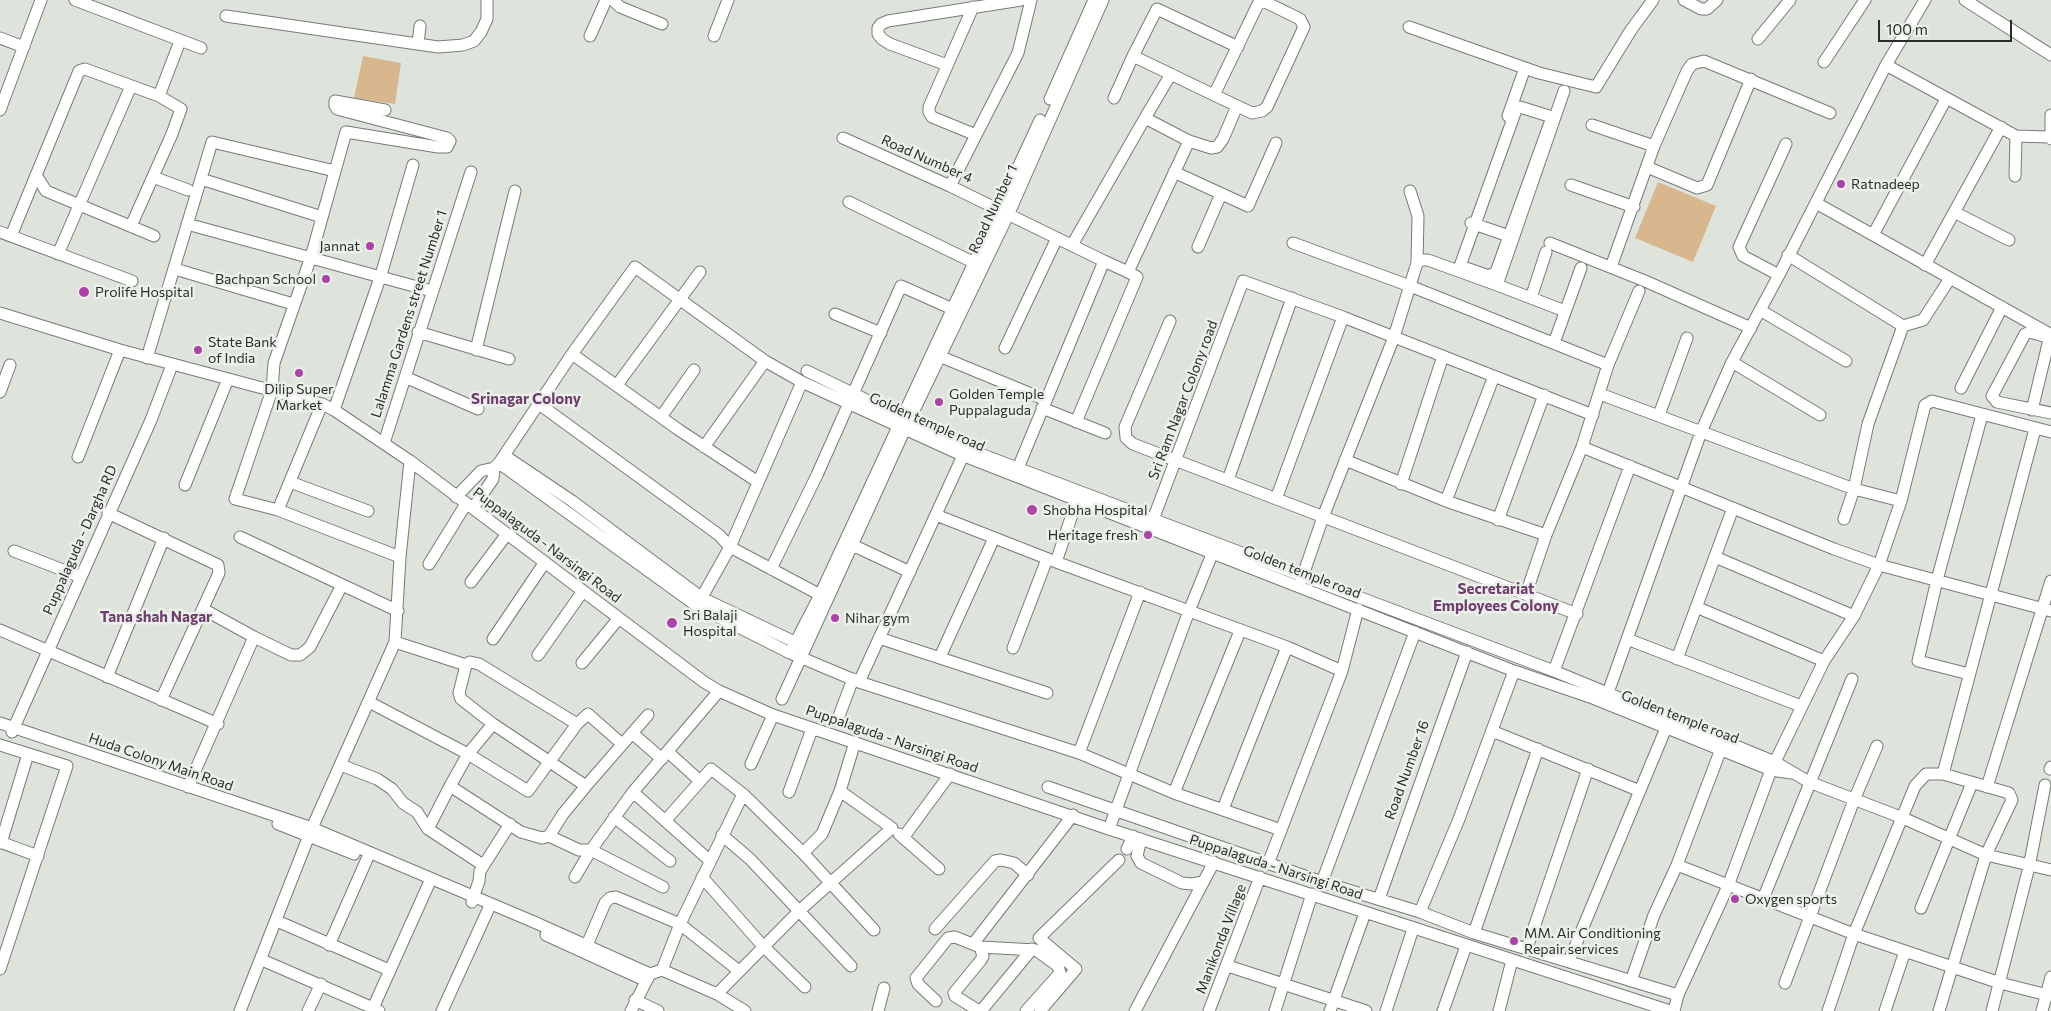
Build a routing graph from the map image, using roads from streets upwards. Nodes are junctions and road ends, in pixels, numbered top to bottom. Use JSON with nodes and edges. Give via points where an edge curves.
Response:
{"nodes":[{"id":1,"x":41,"y":0,"type":"edge"},
{"id":2,"x":75,"y":0,"type":"edge"},
{"id":3,"x":487,"y":0,"type":"edge"},
{"id":4,"x":606,"y":0,"type":"edge"},
{"id":5,"x":613,"y":0,"type":"edge"},
{"id":6,"x":728,"y":0,"type":"edge"},
{"id":7,"x":1021,"y":0,"type":"edge"},
{"id":8,"x":1031,"y":0,"type":"edge"},
{"id":9,"x":1094,"y":0,"type":"edge"},
{"id":10,"x":1103,"y":0,"type":"edge"},
{"id":11,"x":1260,"y":0,"type":"edge"},
{"id":12,"x":1653,"y":0,"type":"edge"},
{"id":13,"x":1684,"y":0,"type":"edge"},
{"id":14,"x":1717,"y":0,"type":"edge"},
{"id":15,"x":1790,"y":0,"type":"edge"},
{"id":16,"x":1925,"y":0,"type":"edge"},
{"id":17,"x":1965,"y":0,"type":"edge"},
{"id":18,"x":1862,"y":1,"type":"edge"},
{"id":19,"x":972,"y":7,"type":"junction"},
{"id":20,"x":226,"y":16,"type":"dead end"},
{"id":21,"x":662,"y":24,"type":"dead end"},
{"id":22,"x":420,"y":26,"type":"dead end"},
{"id":23,"x":1409,"y":27,"type":"dead end"},
{"id":24,"x":590,"y":36,"type":"dead end"},
{"id":25,"x":714,"y":36,"type":"dead end"},
{"id":26,"x":0,"y":38,"type":"edge"},
{"id":27,"x":1758,"y":39,"type":"dead end"},
{"id":28,"x":180,"y":41,"type":"junction"},
{"id":29,"x":418,"y":44,"type":"junction"},
{"id":30,"x":24,"y":47,"type":"junction"},
{"id":31,"x":1238,"y":47,"type":"junction"},
{"id":32,"x":201,"y":48,"type":"dead end"},
{"id":33,"x":2050,"y":52,"type":"edge"},
{"id":34,"x":1133,"y":56,"type":"junction"},
{"id":35,"x":1824,"y":62,"type":"dead end"},
{"id":36,"x":947,"y":65,"type":"junction"},
{"id":37,"x":1886,"y":65,"type":"junction"},
{"id":38,"x":1525,"y":68,"type":"junction"},
{"id":39,"x":1171,"y":74,"type":"junction"},
{"id":40,"x":1750,"y":79,"type":"junction"},
{"id":41,"x":131,"y":86,"type":"junction"},
{"id":42,"x":1564,"y":92,"type":"dead end"},
{"id":43,"x":1214,"y":95,"type":"junction"},
{"id":44,"x":159,"y":96,"type":"junction"},
{"id":45,"x":1114,"y":98,"type":"dead end"},
{"id":46,"x":1946,"y":99,"type":"junction"},
{"id":47,"x":1,"y":106,"type":"edge"},
{"id":48,"x":1238,"y":106,"type":"junction"},
{"id":49,"x":385,"y":110,"type":"dead end"},
{"id":50,"x":1830,"y":113,"type":"dead end"},
{"id":51,"x":2051,"y":115,"type":"edge"},
{"id":52,"x":1144,"y":118,"type":"junction"},
{"id":53,"x":1592,"y":125,"type":"dead end"},
{"id":54,"x":2001,"y":127,"type":"junction"},
{"id":55,"x":976,"y":135,"type":"junction"},
{"id":56,"x":2016,"y":136,"type":"junction"},
{"id":57,"x":843,"y":138,"type":"dead end"},
{"id":58,"x":2051,"y":138,"type":"edge"},
{"id":59,"x":1189,"y":141,"type":"junction"},
{"id":60,"x":1276,"y":143,"type":"dead end"},
{"id":61,"x":1786,"y":144,"type":"dead end"},
{"id":62,"x":1654,"y":146,"type":"junction"},
{"id":63,"x":413,"y":165,"type":"dead end"},
{"id":64,"x":1647,"y":167,"type":"junction"},
{"id":65,"x":335,"y":171,"type":"junction"},
{"id":66,"x":471,"y":172,"type":"dead end"},
{"id":67,"x":1174,"y":172,"type":"junction"},
{"id":68,"x":36,"y":175,"type":"junction"},
{"id":69,"x":2015,"y":176,"type":"dead end"},
{"id":70,"x":153,"y":177,"type":"junction"},
{"id":71,"x":201,"y":179,"type":"junction"},
{"id":72,"x":1489,"y":181,"type":"junction"},
{"id":73,"x":1572,"y":185,"type":"dead end"},
{"id":74,"x":950,"y":186,"type":"junction"},
{"id":75,"x":188,"y":190,"type":"dead end"},
{"id":76,"x":515,"y":190,"type":"dead end"},
{"id":77,"x":1410,"y":191,"type":"dead end"},
{"id":78,"x":1221,"y":194,"type":"junction"},
{"id":79,"x":848,"y":202,"type":"dead end"},
{"id":80,"x":1816,"y":203,"type":"junction"},
{"id":81,"x":80,"y":206,"type":"junction"},
{"id":82,"x":1634,"y":207,"type":"junction"},
{"id":83,"x":1003,"y":211,"type":"junction"},
{"id":84,"x":1954,"y":212,"type":"junction"},
{"id":85,"x":322,"y":217,"type":"junction"},
{"id":86,"x":1473,"y":223,"type":"junction"},
{"id":87,"x":186,"y":224,"type":"junction"},
{"id":88,"x":131,"y":226,"type":"junction"},
{"id":89,"x":5,"y":234,"type":"edge"},
{"id":90,"x":1873,"y":235,"type":"junction"},
{"id":91,"x":154,"y":236,"type":"dead end"},
{"id":92,"x":1509,"y":236,"type":"junction"},
{"id":93,"x":1057,"y":238,"type":"junction"},
{"id":94,"x":2009,"y":240,"type":"dead end"},
{"id":95,"x":1294,"y":243,"type":"dead end"},
{"id":96,"x":1072,"y":245,"type":"junction"},
{"id":97,"x":1198,"y":247,"type":"dead end"},
{"id":98,"x":58,"y":254,"type":"junction"},
{"id":99,"x":1788,"y":255,"type":"junction"},
{"id":100,"x":310,"y":257,"type":"junction"},
{"id":101,"x":1104,"y":260,"type":"junction"},
{"id":102,"x":1417,"y":263,"type":"junction"},
{"id":103,"x":978,"y":265,"type":"junction"},
{"id":104,"x":1925,"y":265,"type":"junction"},
{"id":105,"x":1457,"y":267,"type":"junction"},
{"id":106,"x":1611,"y":267,"type":"junction"},
{"id":107,"x":1581,"y":268,"type":"dead end"},
{"id":108,"x":175,"y":269,"type":"junction"},
{"id":109,"x":700,"y":272,"type":"dead end"},
{"id":110,"x":1128,"y":272,"type":"junction"},
{"id":111,"x":381,"y":275,"type":"junction"},
{"id":112,"x":1779,"y":276,"type":"junction"},
{"id":113,"x":132,"y":280,"type":"dead end"},
{"id":114,"x":1949,"y":280,"type":"junction"},
{"id":115,"x":1497,"y":285,"type":"junction"},
{"id":116,"x":1410,"y":286,"type":"junction"},
{"id":117,"x":432,"y":291,"type":"junction"},
{"id":118,"x":1639,"y":291,"type":"dead end"},
{"id":119,"x":1292,"y":298,"type":"junction"},
{"id":120,"x":1531,"y":298,"type":"junction"},
{"id":121,"x":680,"y":299,"type":"junction"},
{"id":122,"x":294,"y":304,"type":"junction"},
{"id":123,"x":2002,"y":307,"type":"junction"},
{"id":124,"x":956,"y":310,"type":"junction"},
{"id":125,"x":1760,"y":310,"type":"junction"},
{"id":126,"x":1565,"y":311,"type":"junction"},
{"id":127,"x":0,"y":313,"type":"edge"},
{"id":128,"x":835,"y":314,"type":"dead end"},
{"id":129,"x":1343,"y":317,"type":"junction"},
{"id":130,"x":1170,"y":321,"type":"dead end"},
{"id":131,"x":1902,"y":326,"type":"junction"},
{"id":132,"x":1751,"y":328,"type":"junction"},
{"id":133,"x":418,"y":332,"type":"junction"},
{"id":134,"x":881,"y":333,"type":"junction"},
{"id":135,"x":1394,"y":337,"type":"junction"},
{"id":136,"x":1688,"y":338,"type":"dead end"},
{"id":137,"x":2050,"y":338,"type":"edge"},
{"id":138,"x":1554,"y":343,"type":"junction"},
{"id":139,"x":1005,"y":348,"type":"dead end"},
{"id":140,"x":120,"y":350,"type":"junction"},
{"id":141,"x":476,"y":350,"type":"junction"},
{"id":142,"x":572,"y":354,"type":"junction"},
{"id":143,"x":940,"y":356,"type":"junction"},
{"id":144,"x":1443,"y":356,"type":"junction"},
{"id":145,"x":147,"y":358,"type":"junction"},
{"id":146,"x":509,"y":359,"type":"dead end"},
{"id":147,"x":765,"y":361,"type":"junction"},
{"id":148,"x":1846,"y":361,"type":"dead end"},
{"id":149,"x":1732,"y":362,"type":"junction"},
{"id":150,"x":10,"y":365,"type":"dead end"},
{"id":151,"x":172,"y":365,"type":"junction"},
{"id":152,"x":1608,"y":365,"type":"junction"},
{"id":153,"x":694,"y":370,"type":"dead end"},
{"id":154,"x":807,"y":371,"type":"dead end"},
{"id":155,"x":1494,"y":376,"type":"junction"},
{"id":156,"x":405,"y":377,"type":"junction"},
{"id":157,"x":228,"y":378,"type":"junction"},
{"id":158,"x":802,"y":382,"type":"junction"},
{"id":159,"x":617,"y":385,"type":"junction"},
{"id":160,"x":1961,"y":388,"type":"dead end"},
{"id":161,"x":272,"y":390,"type":"junction"},
{"id":162,"x":0,"y":392,"type":"edge"},
{"id":163,"x":1600,"y":394,"type":"junction"},
{"id":164,"x":1544,"y":395,"type":"junction"},
{"id":165,"x":851,"y":398,"type":"junction"},
{"id":166,"x":322,"y":404,"type":"junction"},
{"id":167,"x":539,"y":404,"type":"junction"},
{"id":168,"x":1044,"y":404,"type":"junction"},
{"id":169,"x":478,"y":409,"type":"dead end"},
{"id":170,"x":334,"y":410,"type":"junction"},
{"id":171,"x":2032,"y":410,"type":"junction"},
{"id":172,"x":2051,"y":413,"type":"edge"},
{"id":173,"x":1659,"y":414,"type":"junction"},
{"id":174,"x":1593,"y":415,"type":"junction"},
{"id":175,"x":1820,"y":415,"type":"dead end"},
{"id":176,"x":1982,"y":415,"type":"junction"},
{"id":177,"x":661,"y":417,"type":"junction"},
{"id":178,"x":903,"y":422,"type":"junction"},
{"id":179,"x":1076,"y":422,"type":"junction"},
{"id":180,"x":2035,"y":429,"type":"junction"},
{"id":181,"x":1701,"y":432,"type":"junction"},
{"id":182,"x":2051,"y":432,"type":"edge"},
{"id":183,"x":1105,"y":433,"type":"dead end"},
{"id":184,"x":384,"y":443,"type":"junction"},
{"id":185,"x":704,"y":447,"type":"junction"},
{"id":186,"x":1582,"y":447,"type":"junction"},
{"id":187,"x":965,"y":452,"type":"junction"},
{"id":188,"x":78,"y":457,"type":"dead end"},
{"id":189,"x":1345,"y":460,"type":"junction"},
{"id":190,"x":410,"y":461,"type":"junction"},
{"id":191,"x":1176,"y":461,"type":"junction"},
{"id":192,"x":499,"y":462,"type":"junction"},
{"id":193,"x":1630,"y":466,"type":"junction"},
{"id":194,"x":1018,"y":468,"type":"junction"},
{"id":195,"x":1228,"y":480,"type":"junction"},
{"id":196,"x":290,"y":482,"type":"junction"},
{"id":197,"x":758,"y":482,"type":"junction"},
{"id":198,"x":1401,"y":484,"type":"junction"},
{"id":199,"x":185,"y":485,"type":"dead end"},
{"id":200,"x":1682,"y":487,"type":"junction"},
{"id":201,"x":1854,"y":489,"type":"junction"},
{"id":202,"x":456,"y":497,"type":"junction"},
{"id":203,"x":1276,"y":499,"type":"junction"},
{"id":204,"x":1089,"y":501,"type":"junction"},
{"id":205,"x":1446,"y":501,"type":"junction"},
{"id":206,"x":1901,"y":501,"type":"junction"},
{"id":207,"x":469,"y":506,"type":"junction"},
{"id":208,"x":1733,"y":508,"type":"junction"},
{"id":209,"x":278,"y":510,"type":"junction"},
{"id":210,"x":368,"y":511,"type":"dead end"},
{"id":211,"x":108,"y":513,"type":"junction"},
{"id":212,"x":936,"y":515,"type":"junction"},
{"id":213,"x":1324,"y":517,"type":"junction"},
{"id":214,"x":1844,"y":519,"type":"dead end"},
{"id":215,"x":1498,"y":520,"type":"junction"},
{"id":216,"x":1152,"y":524,"type":"junction"},
{"id":217,"x":507,"y":534,"type":"junction"},
{"id":218,"x":1546,"y":535,"type":"junction"},
{"id":219,"x":240,"y":537,"type":"dead end"},
{"id":220,"x":164,"y":538,"type":"junction"},
{"id":221,"x":994,"y":538,"type":"junction"},
{"id":222,"x":849,"y":544,"type":"junction"},
{"id":223,"x":730,"y":547,"type":"junction"},
{"id":224,"x":1214,"y":548,"type":"junction"},
{"id":225,"x":14,"y":551,"type":"dead end"},
{"id":226,"x":400,"y":557,"type":"junction"},
{"id":227,"x":1715,"y":557,"type":"junction"},
{"id":228,"x":1051,"y":561,"type":"junction"},
{"id":229,"x":545,"y":562,"type":"junction"},
{"id":230,"x":429,"y":564,"type":"dead end"},
{"id":231,"x":1879,"y":565,"type":"junction"},
{"id":232,"x":771,"y":569,"type":"junction"},
{"id":233,"x":910,"y":572,"type":"junction"},
{"id":234,"x":81,"y":577,"type":"junction"},
{"id":235,"x":1936,"y":580,"type":"junction"},
{"id":236,"x":1301,"y":581,"type":"junction"},
{"id":237,"x":2051,"y":581,"type":"edge"},
{"id":238,"x":471,"y":582,"type":"dead end"},
{"id":239,"x":342,"y":585,"type":"junction"},
{"id":240,"x":583,"y":590,"type":"junction"},
{"id":241,"x":1140,"y":592,"type":"junction"},
{"id":242,"x":1526,"y":594,"type":"junction"},
{"id":243,"x":1991,"y":595,"type":"junction"},
{"id":244,"x":825,"y":598,"type":"junction"},
{"id":245,"x":700,"y":602,"type":"junction"},
{"id":246,"x":1696,"y":607,"type":"junction"},
{"id":247,"x":1358,"y":609,"type":"junction"},
{"id":248,"x":203,"y":610,"type":"junction"},
{"id":249,"x":2047,"y":610,"type":"edge"},
{"id":250,"x":398,"y":611,"type":"junction"},
{"id":251,"x":1189,"y":611,"type":"junction"},
{"id":252,"x":1576,"y":614,"type":"junction"},
{"id":253,"x":1854,"y":616,"type":"junction"},
{"id":254,"x":619,"y":618,"type":"junction"},
{"id":255,"x":0,"y":630,"type":"edge"},
{"id":256,"x":1240,"y":630,"type":"junction"},
{"id":257,"x":1415,"y":632,"type":"junction"},
{"id":258,"x":254,"y":637,"type":"junction"},
{"id":259,"x":879,"y":638,"type":"junction"},
{"id":260,"x":1627,"y":638,"type":"junction"},
{"id":261,"x":493,"y":639,"type":"dead end"},
{"id":262,"x":395,"y":642,"type":"junction"},
{"id":263,"x":1286,"y":647,"type":"junction"},
{"id":264,"x":1013,"y":648,"type":"dead end"},
{"id":265,"x":48,"y":650,"type":"junction"},
{"id":266,"x":799,"y":651,"type":"junction"},
{"id":267,"x":1466,"y":652,"type":"junction"},
{"id":268,"x":538,"y":655,"type":"dead end"},
{"id":269,"x":940,"y":657,"type":"junction"},
{"id":270,"x":1677,"y":659,"type":"junction"},
{"id":271,"x":1824,"y":661,"type":"junction"},
{"id":272,"x":582,"y":663,"type":"dead end"},
{"id":273,"x":466,"y":665,"type":"junction"},
{"id":274,"x":1342,"y":671,"type":"junction"},
{"id":275,"x":1514,"y":671,"type":"junction"},
{"id":276,"x":1554,"y":671,"type":"junction"},
{"id":277,"x":1969,"y":674,"type":"junction"},
{"id":278,"x":107,"y":677,"type":"junction"},
{"id":279,"x":1852,"y":679,"type":"dead end"},
{"id":280,"x":856,"y":680,"type":"junction"},
{"id":281,"x":719,"y":691,"type":"junction"},
{"id":282,"x":1048,"y":693,"type":"dead end"},
{"id":283,"x":1605,"y":698,"type":"junction"},
{"id":284,"x":782,"y":699,"type":"dead end"},
{"id":285,"x":161,"y":700,"type":"junction"},
{"id":286,"x":369,"y":702,"type":"junction"},
{"id":287,"x":1801,"y":706,"type":"junction"},
{"id":288,"x":648,"y":715,"type":"dead end"},
{"id":289,"x":773,"y":715,"type":"junction"},
{"id":290,"x":839,"y":716,"type":"dead end"},
{"id":291,"x":0,"y":723,"type":"edge"},
{"id":292,"x":218,"y":724,"type":"junction"},
{"id":293,"x":492,"y":724,"type":"junction"},
{"id":294,"x":576,"y":724,"type":"junction"},
{"id":295,"x":1666,"y":728,"type":"junction"},
{"id":296,"x":0,"y":729,"type":"edge"},
{"id":297,"x":812,"y":729,"type":"junction"},
{"id":298,"x":13,"y":730,"type":"junction"},
{"id":299,"x":1492,"y":732,"type":"junction"},
{"id":300,"x":632,"y":733,"type":"junction"},
{"id":301,"x":855,"y":742,"type":"junction"},
{"id":302,"x":622,"y":744,"type":"junction"},
{"id":303,"x":0,"y":745,"type":"edge"},
{"id":304,"x":1877,"y":746,"type":"dead end"},
{"id":305,"x":1538,"y":749,"type":"junction"},
{"id":306,"x":1721,"y":749,"type":"junction"},
{"id":307,"x":1079,"y":753,"type":"junction"},
{"id":308,"x":28,"y":754,"type":"junction"},
{"id":309,"x":468,"y":754,"type":"junction"},
{"id":310,"x":665,"y":755,"type":"junction"},
{"id":311,"x":551,"y":762,"type":"junction"},
{"id":312,"x":751,"y":764,"type":"dead end"},
{"id":313,"x":341,"y":765,"type":"junction"},
{"id":314,"x":1773,"y":766,"type":"junction"},
{"id":315,"x":1588,"y":769,"type":"junction"},
{"id":316,"x":1128,"y":772,"type":"junction"},
{"id":317,"x":950,"y":774,"type":"junction"},
{"id":318,"x":1943,"y":774,"type":"junction"},
{"id":319,"x":700,"y":782,"type":"junction"},
{"id":320,"x":1809,"y":782,"type":"junction"},
{"id":321,"x":1972,"y":783,"type":"junction"},
{"id":322,"x":450,"y":786,"type":"junction"},
{"id":323,"x":586,"y":786,"type":"junction"},
{"id":324,"x":2045,"y":786,"type":"dead end"},
{"id":325,"x":188,"y":787,"type":"junction"},
{"id":326,"x":1048,"y":787,"type":"dead end"},
{"id":327,"x":1987,"y":787,"type":"junction"},
{"id":328,"x":840,"y":791,"type":"junction"},
{"id":329,"x":1640,"y":791,"type":"junction"},
{"id":330,"x":633,"y":792,"type":"junction"},
{"id":331,"x":789,"y":792,"type":"dead end"},
{"id":332,"x":1174,"y":793,"type":"junction"},
{"id":333,"x":743,"y":794,"type":"junction"},
{"id":334,"x":1854,"y":800,"type":"junction"},
{"id":335,"x":1223,"y":809,"type":"junction"},
{"id":336,"x":1115,"y":810,"type":"junction"},
{"id":337,"x":1073,"y":815,"type":"junction"},
{"id":338,"x":614,"y":817,"type":"junction"},
{"id":339,"x":1903,"y":818,"type":"junction"},
{"id":340,"x":665,"y":821,"type":"junction"},
{"id":341,"x":510,"y":824,"type":"junction"},
{"id":342,"x":892,"y":828,"type":"junction"},
{"id":343,"x":428,"y":829,"type":"junction"},
{"id":344,"x":1109,"y":829,"type":"junction"},
{"id":345,"x":1281,"y":830,"type":"junction"},
{"id":346,"x":311,"y":832,"type":"junction"},
{"id":347,"x":722,"y":835,"type":"junction"},
{"id":348,"x":549,"y":836,"type":"junction"},
{"id":349,"x":1137,"y":837,"type":"junction"},
{"id":350,"x":903,"y":838,"type":"junction"},
{"id":351,"x":1949,"y":838,"type":"junction"},
{"id":352,"x":0,"y":842,"type":"edge"},
{"id":353,"x":1126,"y":849,"type":"dead end"},
{"id":354,"x":591,"y":850,"type":"junction"},
{"id":355,"x":803,"y":853,"type":"junction"},
{"id":356,"x":1986,"y":855,"type":"junction"},
{"id":357,"x":38,"y":856,"type":"junction"},
{"id":358,"x":367,"y":859,"type":"junction"},
{"id":359,"x":709,"y":860,"type":"junction"},
{"id":360,"x":1119,"y":860,"type":"dead end"},
{"id":361,"x":670,"y":862,"type":"dead end"},
{"id":362,"x":1214,"y":862,"type":"junction"},
{"id":363,"x":1268,"y":864,"type":"junction"},
{"id":364,"x":483,"y":865,"type":"junction"},
{"id":365,"x":1677,"y":865,"type":"junction"},
{"id":366,"x":2028,"y":867,"type":"junction"},
{"id":367,"x":939,"y":869,"type":"dead end"},
{"id":368,"x":2051,"y":870,"type":"edge"},
{"id":369,"x":1028,"y":875,"type":"junction"},
{"id":370,"x":575,"y":877,"type":"dead end"},
{"id":371,"x":702,"y":877,"type":"junction"},
{"id":372,"x":1260,"y":877,"type":"junction"},
{"id":373,"x":429,"y":882,"type":"junction"},
{"id":374,"x":1203,"y":882,"type":"junction"},
{"id":375,"x":1322,"y":882,"type":"junction"},
{"id":376,"x":831,"y":884,"type":"junction"},
{"id":377,"x":1728,"y":886,"type":"junction"},
{"id":378,"x":663,"y":887,"type":"dead end"},
{"id":379,"x":598,"y":893,"type":"dead end"},
{"id":380,"x":1312,"y":894,"type":"junction"},
{"id":381,"x":610,"y":898,"type":"junction"},
{"id":382,"x":1379,"y":899,"type":"junction"},
{"id":383,"x":1763,"y":899,"type":"junction"},
{"id":384,"x":473,"y":900,"type":"junction"},
{"id":385,"x":1921,"y":908,"type":"dead end"},
{"id":386,"x":488,"y":910,"type":"junction"},
{"id":387,"x":798,"y":911,"type":"junction"},
{"id":388,"x":1420,"y":912,"type":"junction"},
{"id":389,"x":1365,"y":913,"type":"junction"},
{"id":390,"x":1809,"y":917,"type":"junction"},
{"id":391,"x":277,"y":921,"type":"junction"},
{"id":392,"x":680,"y":924,"type":"junction"},
{"id":393,"x":935,"y":929,"type":"dead end"},
{"id":394,"x":1413,"y":929,"type":"junction"},
{"id":395,"x":874,"y":930,"type":"dead end"},
{"id":396,"x":1474,"y":933,"type":"junction"},
{"id":397,"x":1854,"y":934,"type":"junction"},
{"id":398,"x":5,"y":937,"type":"edge"},
{"id":399,"x":329,"y":945,"type":"junction"},
{"id":400,"x":587,"y":945,"type":"junction"},
{"id":401,"x":762,"y":945,"type":"junction"},
{"id":402,"x":976,"y":946,"type":"junction"},
{"id":403,"x":1466,"y":946,"type":"junction"},
{"id":404,"x":1527,"y":948,"type":"junction"},
{"id":405,"x":1032,"y":949,"type":"junction"},
{"id":406,"x":1905,"y":951,"type":"junction"},
{"id":407,"x":262,"y":960,"type":"junction"},
{"id":408,"x":1512,"y":960,"type":"junction"},
{"id":409,"x":1569,"y":961,"type":"junction"},
{"id":410,"x":851,"y":966,"type":"dead end"},
{"id":411,"x":1228,"y":966,"type":"junction"},
{"id":412,"x":1953,"y":967,"type":"junction"},
{"id":413,"x":0,"y":969,"type":"edge"},
{"id":414,"x":390,"y":970,"type":"junction"},
{"id":415,"x":662,"y":970,"type":"junction"},
{"id":416,"x":739,"y":971,"type":"junction"},
{"id":417,"x":2051,"y":977,"type":"edge"},
{"id":418,"x":648,"y":978,"type":"junction"},
{"id":419,"x":1631,"y":981,"type":"junction"},
{"id":420,"x":2000,"y":982,"type":"junction"},
{"id":421,"x":1785,"y":983,"type":"dead end"},
{"id":422,"x":321,"y":984,"type":"junction"},
{"id":423,"x":1284,"y":984,"type":"junction"},
{"id":424,"x":805,"y":987,"type":"dead end"},
{"id":425,"x":884,"y":988,"type":"dead end"},
{"id":426,"x":717,"y":994,"type":"junction"},
{"id":427,"x":1678,"y":995,"type":"junction"},
{"id":428,"x":2049,"y":996,"type":"edge"},
{"id":429,"x":636,"y":1000,"type":"junction"},
{"id":430,"x":936,"y":1001,"type":"dead end"},
{"id":431,"x":1332,"y":1006,"type":"edge"},
{"id":432,"x":374,"y":1010,"type":"edge"},
{"id":433,"x":240,"y":1011,"type":"edge"},
{"id":434,"x":308,"y":1011,"type":"edge"},
{"id":435,"x":442,"y":1011,"type":"edge"},
{"id":436,"x":630,"y":1011,"type":"edge"},
{"id":437,"x":658,"y":1011,"type":"edge"},
{"id":438,"x":745,"y":1011,"type":"edge"},
{"id":439,"x":878,"y":1011,"type":"edge"},
{"id":440,"x":980,"y":1011,"type":"edge"},
{"id":441,"x":1026,"y":1011,"type":"edge"},
{"id":442,"x":1040,"y":1011,"type":"edge"},
{"id":443,"x":1135,"y":1011,"type":"edge"},
{"id":444,"x":1209,"y":1011,"type":"edge"},
{"id":445,"x":1274,"y":1011,"type":"edge"},
{"id":446,"x":1366,"y":1011,"type":"edge"},
{"id":447,"x":1386,"y":1011,"type":"edge"},
{"id":448,"x":1443,"y":1011,"type":"edge"},
{"id":449,"x":1499,"y":1011,"type":"edge"},
{"id":450,"x":1672,"y":1011,"type":"edge"},
{"id":451,"x":1828,"y":1011,"type":"edge"},
{"id":452,"x":1885,"y":1011,"type":"edge"},
{"id":453,"x":1939,"y":1011,"type":"edge"},
{"id":454,"x":1992,"y":1011,"type":"edge"},
{"id":455,"x":2042,"y":1011,"type":"edge"}],
"edges":[{"from":1,"to":30,"type":"street"},
{"from":2,"to":28,"type":"street"},
{"from":3,"to":29,"type":"street","via":[[487,19],[474,41],[438,47]]},
{"from":4,"to":24,"type":"street"},
{"from":5,"to":21,"type":"street","via":[[620,7]]},
{"from":6,"to":25,"type":"street"},
{"from":7,"to":19,"type":"street"},
{"from":8,"to":55,"type":"street","via":[[1018,53]]},
{"from":9,"to":83,"type":"street","name":"Road Number 1"},
{"from":10,"to":83,"type":"street","name":"Road Number 1"},
{"from":11,"to":31,"type":"street"},
{"from":11,"to":48,"type":"street","via":[[1300,19],[1303,33],[1267,107],[1262,112],[1252,113]]},
{"from":12,"to":38,"type":"street","via":[[1630,30],[1596,87]]},
{"from":13,"to":14,"type":"street","via":[[1707,10]]},
{"from":15,"to":27,"type":"street"},
{"from":16,"to":37,"type":"street"},
{"from":17,"to":33,"type":"street"},
{"from":18,"to":35,"type":"street"},
{"from":19,"to":36,"type":"street"},
{"from":19,"to":36,"type":"street","via":[[888,21],[878,28],[878,34],[890,44]]},
{"from":20,"to":29,"type":"street"},
{"from":22,"to":29,"type":"street"},
{"from":23,"to":38,"type":"street"},
{"from":26,"to":30,"type":"street"},
{"from":28,"to":32,"type":"street"},
{"from":28,"to":44,"type":"street"},
{"from":30,"to":47,"type":"street"},
{"from":31,"to":34,"type":"street","via":[[1157,9]]},
{"from":31,"to":43,"type":"street"},
{"from":34,"to":39,"type":"street"},
{"from":34,"to":45,"type":"street"},
{"from":36,"to":55,"type":"street","via":[[929,107],[930,115]]},
{"from":37,"to":46,"type":"street"},
{"from":37,"to":80,"type":"street"},
{"from":38,"to":72,"type":"street"},
{"from":39,"to":43,"type":"street"},
{"from":39,"to":52,"type":"street"},
{"from":40,"to":50,"type":"street"},
{"from":40,"to":62,"type":"street","via":[[1704,61],[1692,64]]},
{"from":40,"to":64,"type":"street","via":[[1707,185],[1698,188]]},
{"from":41,"to":44,"type":"street"},
{"from":41,"to":68,"type":"street","via":[[93,70],[79,71]]},
{"from":41,"to":81,"type":"street"},
{"from":42,"to":115,"type":"street"},
{"from":43,"to":48,"type":"street"},
{"from":44,"to":70,"type":"street","via":[[181,109]]},
{"from":46,"to":54,"type":"street"},
{"from":46,"to":90,"type":"street"},
{"from":48,"to":59,"type":"street","via":[[1217,146],[1211,148]]},
{"from":49,"to":65,"type":"street","via":[[336,101],[335,106],[447,138],[450,141],[447,147],[346,132]]},
{"from":51,"to":58,"type":"street"},
{"from":52,"to":59,"type":"street"},
{"from":52,"to":96,"type":"street"},
{"from":53,"to":62,"type":"street"},
{"from":54,"to":56,"type":"street"},
{"from":54,"to":84,"type":"street"},
{"from":55,"to":74,"type":"street"},
{"from":56,"to":58,"type":"street"},
{"from":56,"to":69,"type":"street"},
{"from":57,"to":74,"type":"street","name":"Road Number 4"},
{"from":59,"to":67,"type":"street"},
{"from":60,"to":78,"type":"street","via":[[1249,206]]},
{"from":61,"to":112,"type":"street","via":[[1739,247],[1743,256]]},
{"from":62,"to":64,"type":"street"},
{"from":63,"to":111,"type":"street"},
{"from":64,"to":82,"type":"street"},
{"from":65,"to":71,"type":"street","via":[[212,142]]},
{"from":65,"to":85,"type":"street"},
{"from":66,"to":117,"type":"street","name":"Lalamma Gardens street Number 1"},
{"from":67,"to":78,"type":"street"},
{"from":67,"to":110,"type":"street"},
{"from":68,"to":81,"type":"street","via":[[46,191]]},
{"from":68,"to":89,"type":"street"},
{"from":70,"to":75,"type":"street"},
{"from":70,"to":88,"type":"street"},
{"from":71,"to":85,"type":"street"},
{"from":71,"to":87,"type":"street"},
{"from":72,"to":86,"type":"street"},
{"from":72,"to":92,"type":"street","via":[[1518,108],[1549,116],[1551,120]]},
{"from":73,"to":82,"type":"street"},
{"from":74,"to":83,"type":"street","name":"Road Number 4"},
{"from":76,"to":141,"type":"street"},
{"from":77,"to":102,"type":"street","via":[[1418,216]]},
{"from":78,"to":97,"type":"street"},
{"from":79,"to":103,"type":"street"},
{"from":80,"to":90,"type":"street"},
{"from":80,"to":99,"type":"street"},
{"from":81,"to":88,"type":"street"},
{"from":81,"to":98,"type":"street"},
{"from":82,"to":106,"type":"street"},
{"from":83,"to":93,"type":"street","name":"Road Number 4"},
{"from":83,"to":103,"type":"street","name":"Road Number 1"},
{"from":84,"to":94,"type":"street"},
{"from":84,"to":104,"type":"street"},
{"from":85,"to":100,"type":"street"},
{"from":86,"to":92,"type":"street"},
{"from":86,"to":105,"type":"street"},
{"from":87,"to":100,"type":"street"},
{"from":87,"to":108,"type":"street"},
{"from":88,"to":91,"type":"street"},
{"from":89,"to":98,"type":"street"},
{"from":90,"to":104,"type":"street"},
{"from":92,"to":105,"type":"street","via":[[1494,275]]},
{"from":93,"to":96,"type":"street","name":"Road Number 4"},
{"from":93,"to":139,"type":"street"},
{"from":95,"to":116,"type":"street"},
{"from":96,"to":101,"type":"street","name":"Road Number 4"},
{"from":98,"to":113,"type":"street"},
{"from":99,"to":112,"type":"street"},
{"from":99,"to":131,"type":"street"},
{"from":100,"to":111,"type":"street"},
{"from":100,"to":122,"type":"street"},
{"from":101,"to":110,"type":"street","name":"Road Number 4"},
{"from":101,"to":168,"type":"street"},
{"from":102,"to":105,"type":"street","via":[[1428,260]]},
{"from":102,"to":116,"type":"street"},
{"from":103,"to":124,"type":"street","name":"Road Number 1"},
{"from":104,"to":114,"type":"street"},
{"from":105,"to":115,"type":"street"},
{"from":106,"to":120,"type":"street","via":[[1548,248]]},
{"from":106,"to":132,"type":"street"},
{"from":107,"to":126,"type":"street"},
{"from":108,"to":122,"type":"street"},
{"from":108,"to":145,"type":"street"},
{"from":109,"to":121,"type":"street"},
{"from":110,"to":179,"type":"street","via":[[1137,278]]},
{"from":111,"to":117,"type":"street"},
{"from":111,"to":170,"type":"street"},
{"from":112,"to":125,"type":"street"},
{"from":114,"to":123,"type":"street"},
{"from":114,"to":131,"type":"street","via":[[1923,320]]},
{"from":115,"to":120,"type":"street"},
{"from":116,"to":135,"type":"street"},
{"from":116,"to":138,"type":"street"},
{"from":117,"to":133,"type":"street","name":"Lalamma Gardens street Number 1"},
{"from":118,"to":152,"type":"street"},
{"from":119,"to":129,"type":"street"},
{"from":119,"to":191,"type":"street","name":"Sri Ram Nagar Colony road","via":[[1243,281]]},
{"from":119,"to":195,"type":"street"},
{"from":120,"to":126,"type":"street"},
{"from":121,"to":142,"type":"street","name":"Golden temple road","via":[[635,267]]},
{"from":121,"to":147,"type":"street","name":"Golden temple road"},
{"from":121,"to":159,"type":"street"},
{"from":122,"to":161,"type":"street","via":[[274,363]]},
{"from":123,"to":137,"type":"street","via":[[2048,333]]},
{"from":123,"to":160,"type":"street"},
{"from":124,"to":134,"type":"street","via":[[901,286]]},
{"from":124,"to":143,"type":"street","name":"Road Number 1"},
{"from":124,"to":178,"type":"street","name":"Road Number 1"},
{"from":125,"to":132,"type":"street"},
{"from":125,"to":148,"type":"street"},
{"from":126,"to":138,"type":"street"},
{"from":127,"to":140,"type":"street","name":"Puppalaguda - Narsingi Road"},
{"from":128,"to":134,"type":"street"},
{"from":129,"to":135,"type":"street"},
{"from":129,"to":203,"type":"street"},
{"from":130,"to":191,"type":"street","via":[[1124,433],[1133,444]]},
{"from":131,"to":201,"type":"street","via":[[1868,424]]},
{"from":132,"to":149,"type":"street"},
{"from":133,"to":141,"type":"street"},
{"from":133,"to":156,"type":"street","name":"Lalamma Gardens street Number 1"},
{"from":134,"to":165,"type":"street"},
{"from":135,"to":144,"type":"street"},
{"from":135,"to":189,"type":"street"},
{"from":136,"to":173,"type":"street"},
{"from":137,"to":171,"type":"street"},
{"from":137,"to":171,"type":"street","via":[[2030,332],[2025,334],[1992,396],[1997,402]]},
{"from":138,"to":152,"type":"street"},
{"from":140,"to":145,"type":"street","name":"Puppalaguda - Narsingi Road"},
{"from":140,"to":188,"type":"street"},
{"from":141,"to":146,"type":"street"},
{"from":142,"to":159,"type":"street"},
{"from":142,"to":167,"type":"street"},
{"from":143,"to":168,"type":"street"},
{"from":143,"to":178,"type":"street","name":"Road Number 1"},
{"from":144,"to":155,"type":"street"},
{"from":144,"to":198,"type":"street"},
{"from":145,"to":151,"type":"street","name":"Puppalaguda - Narsingi Road"},
{"from":147,"to":158,"type":"street","name":"Golden temple road"},
{"from":147,"to":185,"type":"street"},
{"from":149,"to":175,"type":"street"},
{"from":149,"to":181,"type":"street"},
{"from":150,"to":162,"type":"street"},
{"from":151,"to":157,"type":"street","name":"Puppalaguda - Narsingi Road"},
{"from":151,"to":211,"type":"street","name":"Puppalaguda - Dargha RD","via":[[151,420]]},
{"from":152,"to":163,"type":"street"},
{"from":153,"to":177,"type":"street"},
{"from":154,"to":165,"type":"street","name":"Golden temple road"},
{"from":155,"to":164,"type":"street"},
{"from":155,"to":205,"type":"street"},
{"from":156,"to":169,"type":"street"},
{"from":156,"to":184,"type":"street","name":"Lalamma Gardens street Number 1"},
{"from":157,"to":161,"type":"street","name":"Puppalaguda - Narsingi Road"},
{"from":157,"to":199,"type":"street"},
{"from":158,"to":165,"type":"street","name":"Golden temple road"},
{"from":158,"to":197,"type":"street"},
{"from":159,"to":177,"type":"street"},
{"from":161,"to":166,"type":"street","name":"Puppalaguda - Narsingi Road"},
{"from":161,"to":209,"type":"street","via":[[235,499]]},
{"from":163,"to":173,"type":"street"},
{"from":163,"to":174,"type":"street"},
{"from":164,"to":174,"type":"street"},
{"from":164,"to":215,"type":"street"},
{"from":165,"to":178,"type":"street","name":"Golden temple road"},
{"from":165,"to":232,"type":"street"},
{"from":166,"to":170,"type":"street","name":"Puppalaguda - Narsingi Road"},
{"from":166,"to":196,"type":"street"},
{"from":167,"to":192,"type":"street"},
{"from":167,"to":223,"type":"street","via":[[719,535]]},
{"from":168,"to":179,"type":"street"},
{"from":168,"to":194,"type":"street"},
{"from":170,"to":184,"type":"street","name":"Puppalaguda - Narsingi Road"},
{"from":171,"to":172,"type":"street"},
{"from":173,"to":181,"type":"street"},
{"from":174,"to":186,"type":"street"},
{"from":176,"to":180,"type":"street"},
{"from":176,"to":206,"type":"street","via":[[1928,402],[1923,409]]},
{"from":176,"to":235,"type":"street"},
{"from":177,"to":185,"type":"street"},
{"from":178,"to":187,"type":"street","name":"Golden temple road"},
{"from":178,"to":222,"type":"street"},
{"from":179,"to":183,"type":"street"},
{"from":180,"to":182,"type":"street"},
{"from":180,"to":243,"type":"street"},
{"from":181,"to":200,"type":"street"},
{"from":181,"to":201,"type":"street"},
{"from":184,"to":190,"type":"street","name":"Puppalaguda - Narsingi Road"},
{"from":185,"to":197,"type":"street"},
{"from":186,"to":193,"type":"street"},
{"from":186,"to":218,"type":"street"},
{"from":187,"to":194,"type":"street","name":"Golden temple road"},
{"from":187,"to":204,"type":"street","name":"Golden temple road"},
{"from":187,"to":212,"type":"street"},
{"from":189,"to":198,"type":"street"},
{"from":189,"to":213,"type":"street"},
{"from":190,"to":202,"type":"street","name":"Puppalaguda - Narsingi Road"},
{"from":190,"to":226,"type":"street"},
{"from":191,"to":195,"type":"street"},
{"from":191,"to":216,"type":"street","name":"Sri Ram Nagar Colony road"},
{"from":192,"to":202,"type":"street","via":[[480,471]]},
{"from":192,"to":207,"type":"street","via":[[493,479]]},
{"from":192,"to":245,"type":"street","via":[[572,502]]},
{"from":193,"to":200,"type":"street"},
{"from":193,"to":252,"type":"street"},
{"from":194,"to":204,"type":"street","name":"Golden temple road"},
{"from":195,"to":203,"type":"street"},
{"from":196,"to":209,"type":"street"},
{"from":196,"to":210,"type":"street"},
{"from":197,"to":223,"type":"street"},
{"from":198,"to":205,"type":"street"},
{"from":200,"to":208,"type":"street"},
{"from":200,"to":260,"type":"street"},
{"from":201,"to":206,"type":"street"},
{"from":201,"to":214,"type":"street"},
{"from":202,"to":207,"type":"street","name":"Puppalaguda - Narsingi Road"},
{"from":203,"to":213,"type":"street"},
{"from":204,"to":216,"type":"street","name":"Golden temple road"},
{"from":204,"to":228,"type":"street"},
{"from":205,"to":215,"type":"street"},
{"from":206,"to":231,"type":"street"},
{"from":207,"to":217,"type":"street","name":"Puppalaguda - Narsingi Road"},
{"from":207,"to":230,"type":"street"},
{"from":208,"to":227,"type":"street"},
{"from":208,"to":231,"type":"street"},
{"from":209,"to":226,"type":"street"},
{"from":211,"to":220,"type":"street"},
{"from":211,"to":234,"type":"street","name":"Puppalaguda - Dargha RD"},
{"from":212,"to":221,"type":"street"},
{"from":212,"to":233,"type":"street"},
{"from":213,"to":236,"type":"street"},
{"from":213,"to":242,"type":"street"},
{"from":215,"to":218,"type":"street"},
{"from":216,"to":224,"type":"street","name":"Golden temple road"},
{"from":217,"to":229,"type":"street","name":"Puppalaguda - Narsingi Road"},
{"from":217,"to":238,"type":"street"},
{"from":218,"to":242,"type":"street"},
{"from":219,"to":239,"type":"street"},
{"from":220,"to":248,"type":"street","via":[[218,565],[219,573]]},
{"from":220,"to":278,"type":"street"},
{"from":221,"to":228,"type":"street"},
{"from":221,"to":269,"type":"street"},
{"from":222,"to":233,"type":"street"},
{"from":222,"to":244,"type":"street"},
{"from":223,"to":232,"type":"street"},
{"from":223,"to":245,"type":"street"},
{"from":224,"to":236,"type":"street","name":"Golden temple road"},
{"from":224,"to":251,"type":"street"},
{"from":225,"to":234,"type":"street"},
{"from":226,"to":250,"type":"street"},
{"from":227,"to":246,"type":"street"},
{"from":227,"to":253,"type":"street"},
{"from":228,"to":241,"type":"street"},
{"from":228,"to":264,"type":"street"},
{"from":229,"to":240,"type":"street","name":"Puppalaguda - Narsingi Road"},
{"from":229,"to":261,"type":"street"},
{"from":231,"to":235,"type":"street"},
{"from":231,"to":253,"type":"street"},
{"from":232,"to":244,"type":"street"},
{"from":233,"to":259,"type":"street"},
{"from":234,"to":265,"type":"street","name":"Puppalaguda - Dargha RD"},
{"from":235,"to":243,"type":"street"},
{"from":235,"to":277,"type":"street","via":[[1918,661]]},
{"from":236,"to":247,"type":"street","name":"Golden temple road"},
{"from":236,"to":276,"type":"street","name":"Golden temple road"},
{"from":237,"to":249,"type":"street"},
{"from":239,"to":250,"type":"street"},
{"from":239,"to":258,"type":"street","via":[[306,652],[291,655]]},
{"from":240,"to":254,"type":"street","name":"Puppalaguda - Narsingi Road"},
{"from":240,"to":268,"type":"street"},
{"from":241,"to":251,"type":"street"},
{"from":241,"to":307,"type":"street"},
{"from":242,"to":252,"type":"street"},
{"from":243,"to":249,"type":"street"},
{"from":243,"to":277,"type":"street"},
{"from":244,"to":266,"type":"street"},
{"from":245,"to":266,"type":"street"},
{"from":246,"to":270,"type":"street"},
{"from":246,"to":271,"type":"street"},
{"from":247,"to":257,"type":"street","name":"Golden temple road"},
{"from":247,"to":274,"type":"street"},
{"from":248,"to":258,"type":"street"},
{"from":248,"to":285,"type":"street"},
{"from":249,"to":327,"type":"street"},
{"from":250,"to":262,"type":"street"},
{"from":251,"to":256,"type":"street"},
{"from":251,"to":316,"type":"street"},
{"from":252,"to":276,"type":"street"},
{"from":253,"to":271,"type":"street"},
{"from":254,"to":272,"type":"street"},
{"from":254,"to":281,"type":"street","name":"Puppalaguda - Narsingi Road"},
{"from":255,"to":265,"type":"street"},
{"from":256,"to":263,"type":"street"},
{"from":256,"to":332,"type":"street"},
{"from":257,"to":267,"type":"street","name":"Golden temple road"},
{"from":257,"to":375,"type":"street"},
{"from":258,"to":292,"type":"street"},
{"from":259,"to":269,"type":"street"},
{"from":259,"to":280,"type":"street"},
{"from":260,"to":270,"type":"street"},
{"from":260,"to":283,"type":"street"},
{"from":262,"to":273,"type":"street"},
{"from":262,"to":286,"type":"street"},
{"from":263,"to":274,"type":"street"},
{"from":263,"to":335,"type":"street"},
{"from":265,"to":278,"type":"street"},
{"from":265,"to":298,"type":"street","name":"Puppalaguda - Dargha RD"},
{"from":266,"to":280,"type":"street"},
{"from":266,"to":284,"type":"street"},
{"from":267,"to":275,"type":"street","name":"Golden temple road"},
{"from":267,"to":382,"type":"street","name":"Road Number 16"},
{"from":269,"to":282,"type":"street"},
{"from":270,"to":287,"type":"street"},
{"from":271,"to":287,"type":"street"},
{"from":273,"to":293,"type":"street","via":[[459,693]]},
{"from":273,"to":294,"type":"street","via":[[470,662],[479,664]]},
{"from":274,"to":345,"type":"street"},
{"from":275,"to":283,"type":"street","name":"Golden temple road"},
{"from":275,"to":299,"type":"street"},
{"from":276,"to":283,"type":"street","name":"Golden temple road"},
{"from":277,"to":318,"type":"street"},
{"from":278,"to":285,"type":"street"},
{"from":279,"to":320,"type":"street"},
{"from":280,"to":290,"type":"street"},
{"from":280,"to":307,"type":"street"},
{"from":281,"to":289,"type":"street","name":"Puppalaguda - Narsingi Road"},
{"from":281,"to":310,"type":"street"},
{"from":283,"to":295,"type":"street","name":"Golden temple road"},
{"from":283,"to":314,"type":"street","name":"Golden temple road"},
{"from":285,"to":292,"type":"street"},
{"from":286,"to":309,"type":"street"},
{"from":286,"to":313,"type":"street"},
{"from":287,"to":314,"type":"street"},
{"from":288,"to":300,"type":"street"},
{"from":289,"to":297,"type":"street","name":"Puppalaguda - Narsingi Road"},
{"from":289,"to":312,"type":"street"},
{"from":291,"to":298,"type":"street","name":"Huda Colony Main Road"},
{"from":292,"to":325,"type":"street"},
{"from":293,"to":309,"type":"street"},
{"from":293,"to":311,"type":"street"},
{"from":294,"to":302,"type":"street","via":[[588,714]]},
{"from":294,"to":311,"type":"street"},
{"from":295,"to":306,"type":"street","name":"Golden temple road"},
{"from":295,"to":329,"type":"street"},
{"from":296,"to":298,"type":"street"},
{"from":297,"to":301,"type":"street","name":"Puppalaguda - Narsingi Road"},
{"from":297,"to":331,"type":"street"},
{"from":298,"to":325,"type":"street","name":"Huda Colony Main Road"},
{"from":298,"to":346,"type":"street"},
{"from":299,"to":305,"type":"street"},
{"from":299,"to":388,"type":"street"},
{"from":300,"to":302,"type":"street"},
{"from":300,"to":310,"type":"street"},
{"from":301,"to":317,"type":"street","name":"Puppalaguda - Narsingi Road"},
{"from":301,"to":328,"type":"street"},
{"from":302,"to":323,"type":"street"},
{"from":303,"to":308,"type":"street"},
{"from":304,"to":334,"type":"street"},
{"from":305,"to":315,"type":"street"},
{"from":305,"to":396,"type":"street"},
{"from":306,"to":314,"type":"street","name":"Golden temple road"},
{"from":306,"to":365,"type":"street"},
{"from":307,"to":316,"type":"street"},
{"from":308,"to":352,"type":"street"},
{"from":308,"to":357,"type":"street","via":[[67,766]]},
{"from":309,"to":311,"type":"street","via":[[528,791]]},
{"from":309,"to":322,"type":"street"},
{"from":310,"to":319,"type":"street"},
{"from":310,"to":330,"type":"street"},
{"from":311,"to":323,"type":"street"},
{"from":313,"to":343,"type":"street","via":[[377,779],[392,789],[403,803],[417,812]]},
{"from":313,"to":346,"type":"street"},
{"from":314,"to":320,"type":"street","name":"Golden temple road"},
{"from":314,"to":377,"type":"street"},
{"from":315,"to":329,"type":"street"},
{"from":315,"to":404,"type":"street"},
{"from":316,"to":332,"type":"street"},
{"from":316,"to":336,"type":"street"},
{"from":317,"to":337,"type":"street","name":"Puppalaguda - Narsingi Road"},
{"from":317,"to":350,"type":"street"},
{"from":318,"to":321,"type":"street"},
{"from":318,"to":339,"type":"street","via":[[1926,774],[1920,778]]},
{"from":319,"to":333,"type":"street","via":[[711,768]]},
{"from":319,"to":340,"type":"street"},
{"from":320,"to":334,"type":"street","name":"Golden temple road"},
{"from":320,"to":383,"type":"street"},
{"from":321,"to":327,"type":"street"},
{"from":321,"to":351,"type":"street"},
{"from":322,"to":341,"type":"street"},
{"from":322,"to":343,"type":"street"},
{"from":323,"to":348,"type":"street"},
{"from":324,"to":366,"type":"street"},
{"from":325,"to":346,"type":"street","name":"Huda Colony Main Road"},
{"from":326,"to":336,"type":"street"},
{"from":327,"to":356,"type":"street","via":[[2009,794],[2012,800]]},
{"from":328,"to":342,"type":"street"},
{"from":328,"to":355,"type":"street","via":[[822,834]]},
{"from":329,"to":409,"type":"street"},
{"from":330,"to":338,"type":"street"},
{"from":330,"to":340,"type":"street"},
{"from":332,"to":335,"type":"street"},
{"from":333,"to":347,"type":"street"},
{"from":333,"to":355,"type":"street"},
{"from":334,"to":339,"type":"street","name":"Golden temple road"},
{"from":334,"to":390,"type":"street"},
{"from":335,"to":345,"type":"street"},
{"from":336,"to":344,"type":"street"},
{"from":336,"to":363,"type":"street"},
{"from":337,"to":344,"type":"street","name":"Puppalaguda - Narsingi Road"},
{"from":337,"to":369,"type":"street"},
{"from":338,"to":354,"type":"street"},
{"from":338,"to":361,"type":"street"},
{"from":339,"to":351,"type":"street","name":"Golden temple road"},
{"from":339,"to":397,"type":"street"},
{"from":340,"to":359,"type":"street"},
{"from":341,"to":348,"type":"street","via":[[531,836]]},
{"from":341,"to":364,"type":"street"},
{"from":342,"to":350,"type":"street"},
{"from":342,"to":376,"type":"street"},
{"from":343,"to":364,"type":"street"},
{"from":344,"to":349,"type":"street","name":"Puppalaguda - Narsingi Road"},
{"from":345,"to":363,"type":"street"},
{"from":346,"to":358,"type":"street"},
{"from":346,"to":373,"type":"street"},
{"from":346,"to":391,"type":"street"},
{"from":347,"to":359,"type":"street"},
{"from":347,"to":387,"type":"street","via":[[750,859]]},
{"from":348,"to":354,"type":"street","via":[[579,850]]},
{"from":349,"to":353,"type":"street"},
{"from":349,"to":362,"type":"street","name":"Puppalaguda - Narsingi Road"},
{"from":349,"to":374,"type":"street","via":[[1137,856],[1141,863],[1182,883]]},
{"from":350,"to":367,"type":"street"},
{"from":351,"to":356,"type":"street","name":"Golden temple road"},
{"from":351,"to":385,"type":"street"},
{"from":352,"to":357,"type":"street"},
{"from":354,"to":370,"type":"street"},
{"from":354,"to":378,"type":"street"},
{"from":355,"to":376,"type":"street"},
{"from":356,"to":366,"type":"street","name":"Golden temple road"},
{"from":356,"to":412,"type":"street"},
{"from":357,"to":398,"type":"street"},
{"from":358,"to":373,"type":"street"},
{"from":358,"to":399,"type":"street"},
{"from":359,"to":371,"type":"street"},
{"from":360,"to":442,"type":"street","via":[[1038,938],[1076,969]]},
{"from":362,"to":372,"type":"street","name":"Puppalaguda - Narsingi Road"},
{"from":362,"to":374,"type":"street"},
{"from":363,"to":375,"type":"street"},
{"from":364,"to":384,"type":"street"},
{"from":365,"to":377,"type":"street"},
{"from":365,"to":419,"type":"street","via":[[1654,915]]},
{"from":366,"to":368,"type":"street","name":"Golden temple road"},
{"from":366,"to":420,"type":"street"},
{"from":369,"to":393,"type":"street","via":[[1014,863],[995,861]]},
{"from":369,"to":402,"type":"street"},
{"from":371,"to":392,"type":"street"},
{"from":371,"to":401,"type":"street"},
{"from":372,"to":380,"type":"street","name":"Puppalaguda - Narsingi Road"},
{"from":372,"to":411,"type":"street","name":"Manikonda Village"},
{"from":373,"to":384,"type":"street"},
{"from":373,"to":414,"type":"street"},
{"from":374,"to":443,"type":"street"},
{"from":375,"to":382,"type":"street"},
{"from":376,"to":387,"type":"street"},
{"from":376,"to":395,"type":"street"},
{"from":377,"to":383,"type":"street"},
{"from":377,"to":427,"type":"street"},
{"from":379,"to":381,"type":"street"},
{"from":380,"to":389,"type":"street","name":"Puppalaguda - Narsingi Road"},
{"from":380,"to":423,"type":"street"},
{"from":381,"to":392,"type":"street","via":[[616,896]]},
{"from":381,"to":400,"type":"street"},
{"from":382,"to":388,"type":"street"},
{"from":383,"to":390,"type":"street"},
{"from":384,"to":386,"type":"street"},
{"from":384,"to":400,"type":"street"},
{"from":386,"to":418,"type":"street"},
{"from":386,"to":435,"type":"street"},
{"from":387,"to":401,"type":"street"},
{"from":387,"to":410,"type":"street"},
{"from":388,"to":396,"type":"street"},
{"from":389,"to":394,"type":"street","name":"Puppalaguda - Narsingi Road"},
{"from":389,"to":431,"type":"street"},
{"from":390,"to":397,"type":"street"},
{"from":390,"to":421,"type":"street"},
{"from":391,"to":399,"type":"street"},
{"from":391,"to":407,"type":"street"},
{"from":392,"to":415,"type":"street"},
{"from":392,"to":416,"type":"street"},
{"from":394,"to":403,"type":"street","name":"Puppalaguda - Narsingi Road"},
{"from":394,"to":447,"type":"street"},
{"from":396,"to":404,"type":"street"},
{"from":397,"to":406,"type":"street"},
{"from":397,"to":451,"type":"street"},
{"from":398,"to":413,"type":"street"},
{"from":399,"to":414,"type":"street"},
{"from":400,"to":418,"type":"street"},
{"from":401,"to":416,"type":"street"},
{"from":401,"to":424,"type":"street"},
{"from":402,"to":405,"type":"street"},
{"from":402,"to":430,"type":"street","via":[[956,937],[948,938],[917,975],[918,984]]},
{"from":402,"to":440,"type":"street","via":[[983,956],[954,993]]},
{"from":403,"to":408,"type":"street","name":"Puppalaguda - Narsingi Road"},
{"from":403,"to":448,"type":"street"},
{"from":404,"to":409,"type":"street"},
{"from":405,"to":440,"type":"street"},
{"from":405,"to":441,"type":"street","via":[[1055,963],[1060,973]]},
{"from":406,"to":412,"type":"street"},
{"from":406,"to":452,"type":"street"},
{"from":407,"to":422,"type":"street"},
{"from":407,"to":433,"type":"street"},
{"from":408,"to":449,"type":"street"},
{"from":408,"to":450,"type":"street","name":"Puppalaguda - Narsingi Road"},
{"from":409,"to":419,"type":"street"},
{"from":411,"to":423,"type":"street"},
{"from":411,"to":444,"type":"street","name":"Manikonda Village"},
{"from":412,"to":420,"type":"street"},
{"from":412,"to":453,"type":"street"},
{"from":414,"to":432,"type":"street"},
{"from":415,"to":418,"type":"street"},
{"from":415,"to":426,"type":"street"},
{"from":416,"to":426,"type":"street"},
{"from":417,"to":428,"type":"street"},
{"from":418,"to":429,"type":"street"},
{"from":419,"to":427,"type":"street"},
{"from":420,"to":428,"type":"street"},
{"from":420,"to":454,"type":"street"},
{"from":422,"to":432,"type":"street"},
{"from":422,"to":434,"type":"street"},
{"from":423,"to":431,"type":"street"},
{"from":423,"to":445,"type":"street"},
{"from":425,"to":439,"type":"street"},
{"from":426,"to":438,"type":"street"},
{"from":427,"to":450,"type":"street"},
{"from":428,"to":455,"type":"street"},
{"from":429,"to":436,"type":"street"},
{"from":429,"to":437,"type":"street"},
{"from":431,"to":446,"type":"street"}]}
